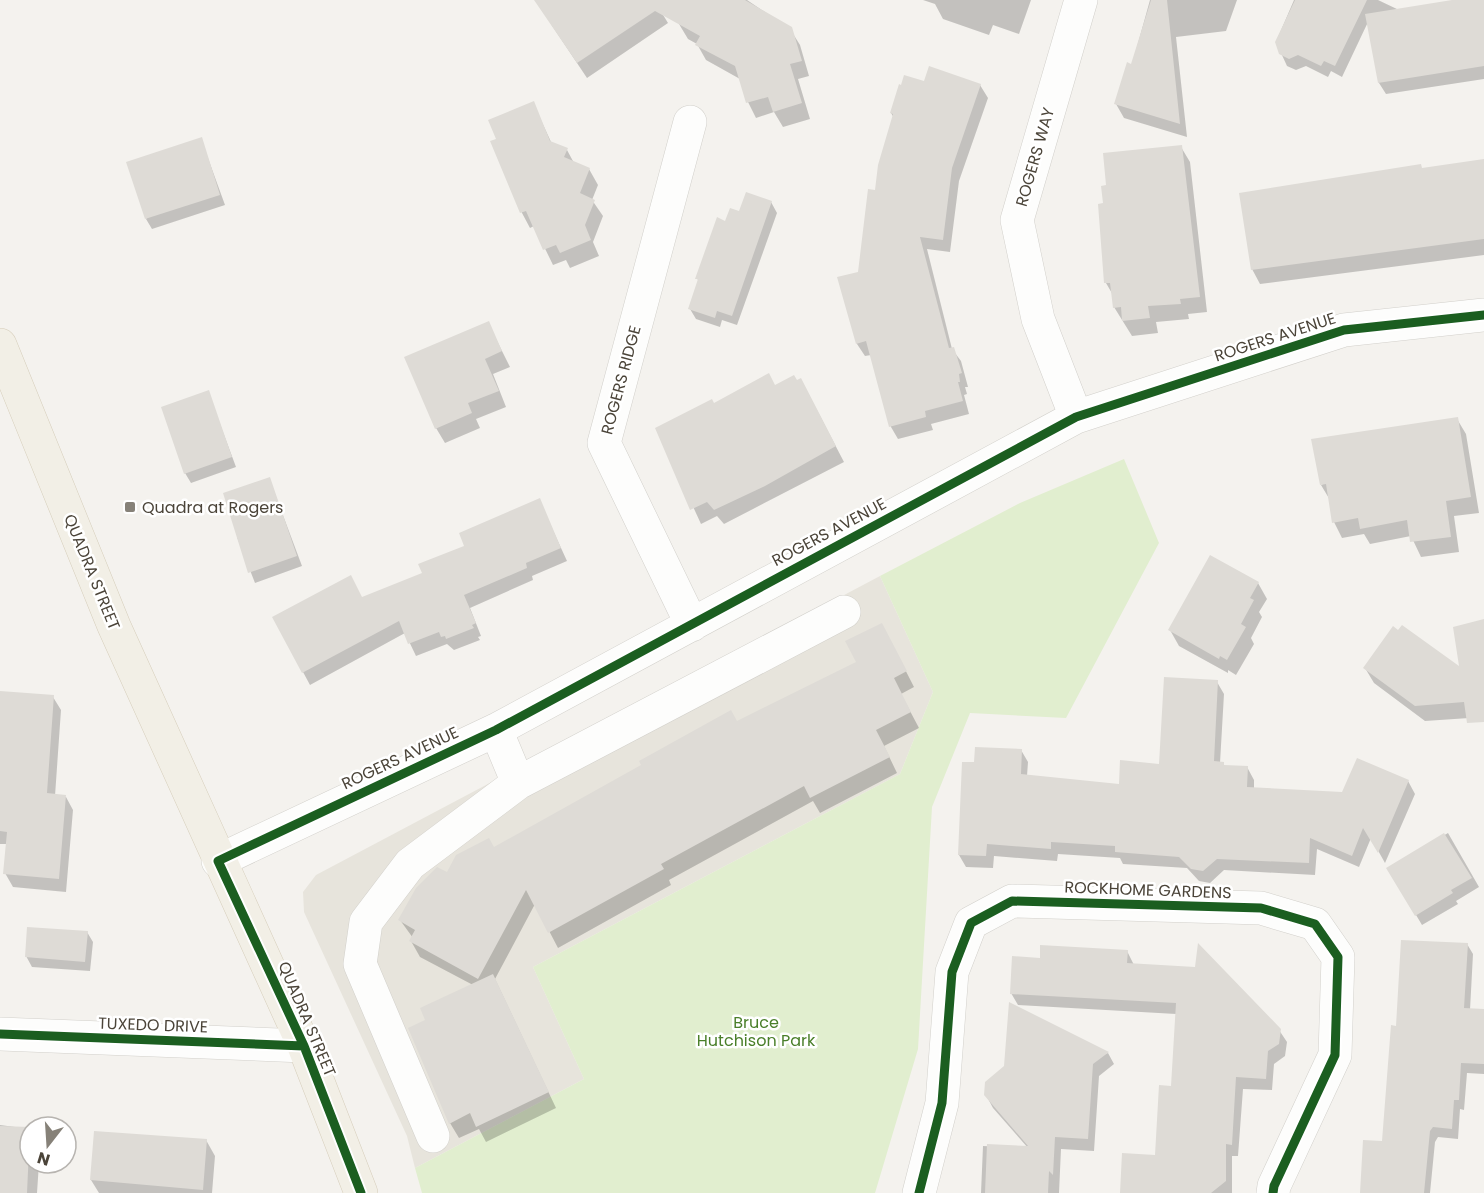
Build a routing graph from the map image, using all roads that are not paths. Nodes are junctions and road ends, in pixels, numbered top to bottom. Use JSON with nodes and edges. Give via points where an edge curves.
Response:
{"nodes":[{"id":1,"x":1081,"y":0,"type":"edge"},
{"id":2,"x":690,"y":122,"type":"dead end"},
{"id":3,"x":1484,"y":315,"type":"edge"},
{"id":4,"x":0,"y":345,"type":"edge"},
{"id":5,"x":1076,"y":417,"type":"junction"},
{"id":6,"x":844,"y":612,"type":"dead end"},
{"id":7,"x":692,"y":625,"type":"junction"},
{"id":8,"x":496,"y":730,"type":"junction"},
{"id":9,"x":518,"y":783,"type":"junction"},
{"id":10,"x":218,"y":861,"type":"junction"},
{"id":11,"x":0,"y":1034,"type":"edge"},
{"id":12,"x":304,"y":1046,"type":"junction"},
{"id":13,"x":433,"y":1136,"type":"dead end"},
{"id":14,"x":360,"y":1193,"type":"edge"},
{"id":15,"x":919,"y":1193,"type":"edge"},
{"id":16,"x":1273,"y":1193,"type":"edge"}],
"edges":[{"from":1,"to":5,"type":"street","name":"ROGERS WAY","via":[[1017,220],[1038,318]]},
{"from":2,"to":7,"type":"street","name":"ROGERS RIDGE","via":[[604,443]]},
{"from":3,"to":5,"type":"street","name":"ROGERS AVENUE","via":[[1344,330]]},
{"from":4,"to":10,"type":"main road","name":"QUADRA STREET","via":[[114,626]]},
{"from":5,"to":7,"type":"street","name":"ROGERS AVENUE"},
{"from":6,"to":9,"type":"street"},
{"from":7,"to":8,"type":"street","name":"ROGERS AVENUE"},
{"from":8,"to":9,"type":"street"},
{"from":8,"to":10,"type":"street","name":"ROGERS AVENUE"},
{"from":9,"to":13,"type":"street","via":[[410,864],[366,922],[360,964]]},
{"from":10,"to":12,"type":"main road","name":"QUADRA STREET"},
{"from":11,"to":12,"type":"street","name":"TUXEDO DRIVE"},
{"from":12,"to":14,"type":"main road","name":"QUADRA STREET"},
{"from":15,"to":16,"type":"street","name":"ROCKHOME GARDENS","via":[[942,1103],[951,972],[971,923],[1012,901],[1262,908],[1315,924],[1338,957],[1335,1055]]}]}
